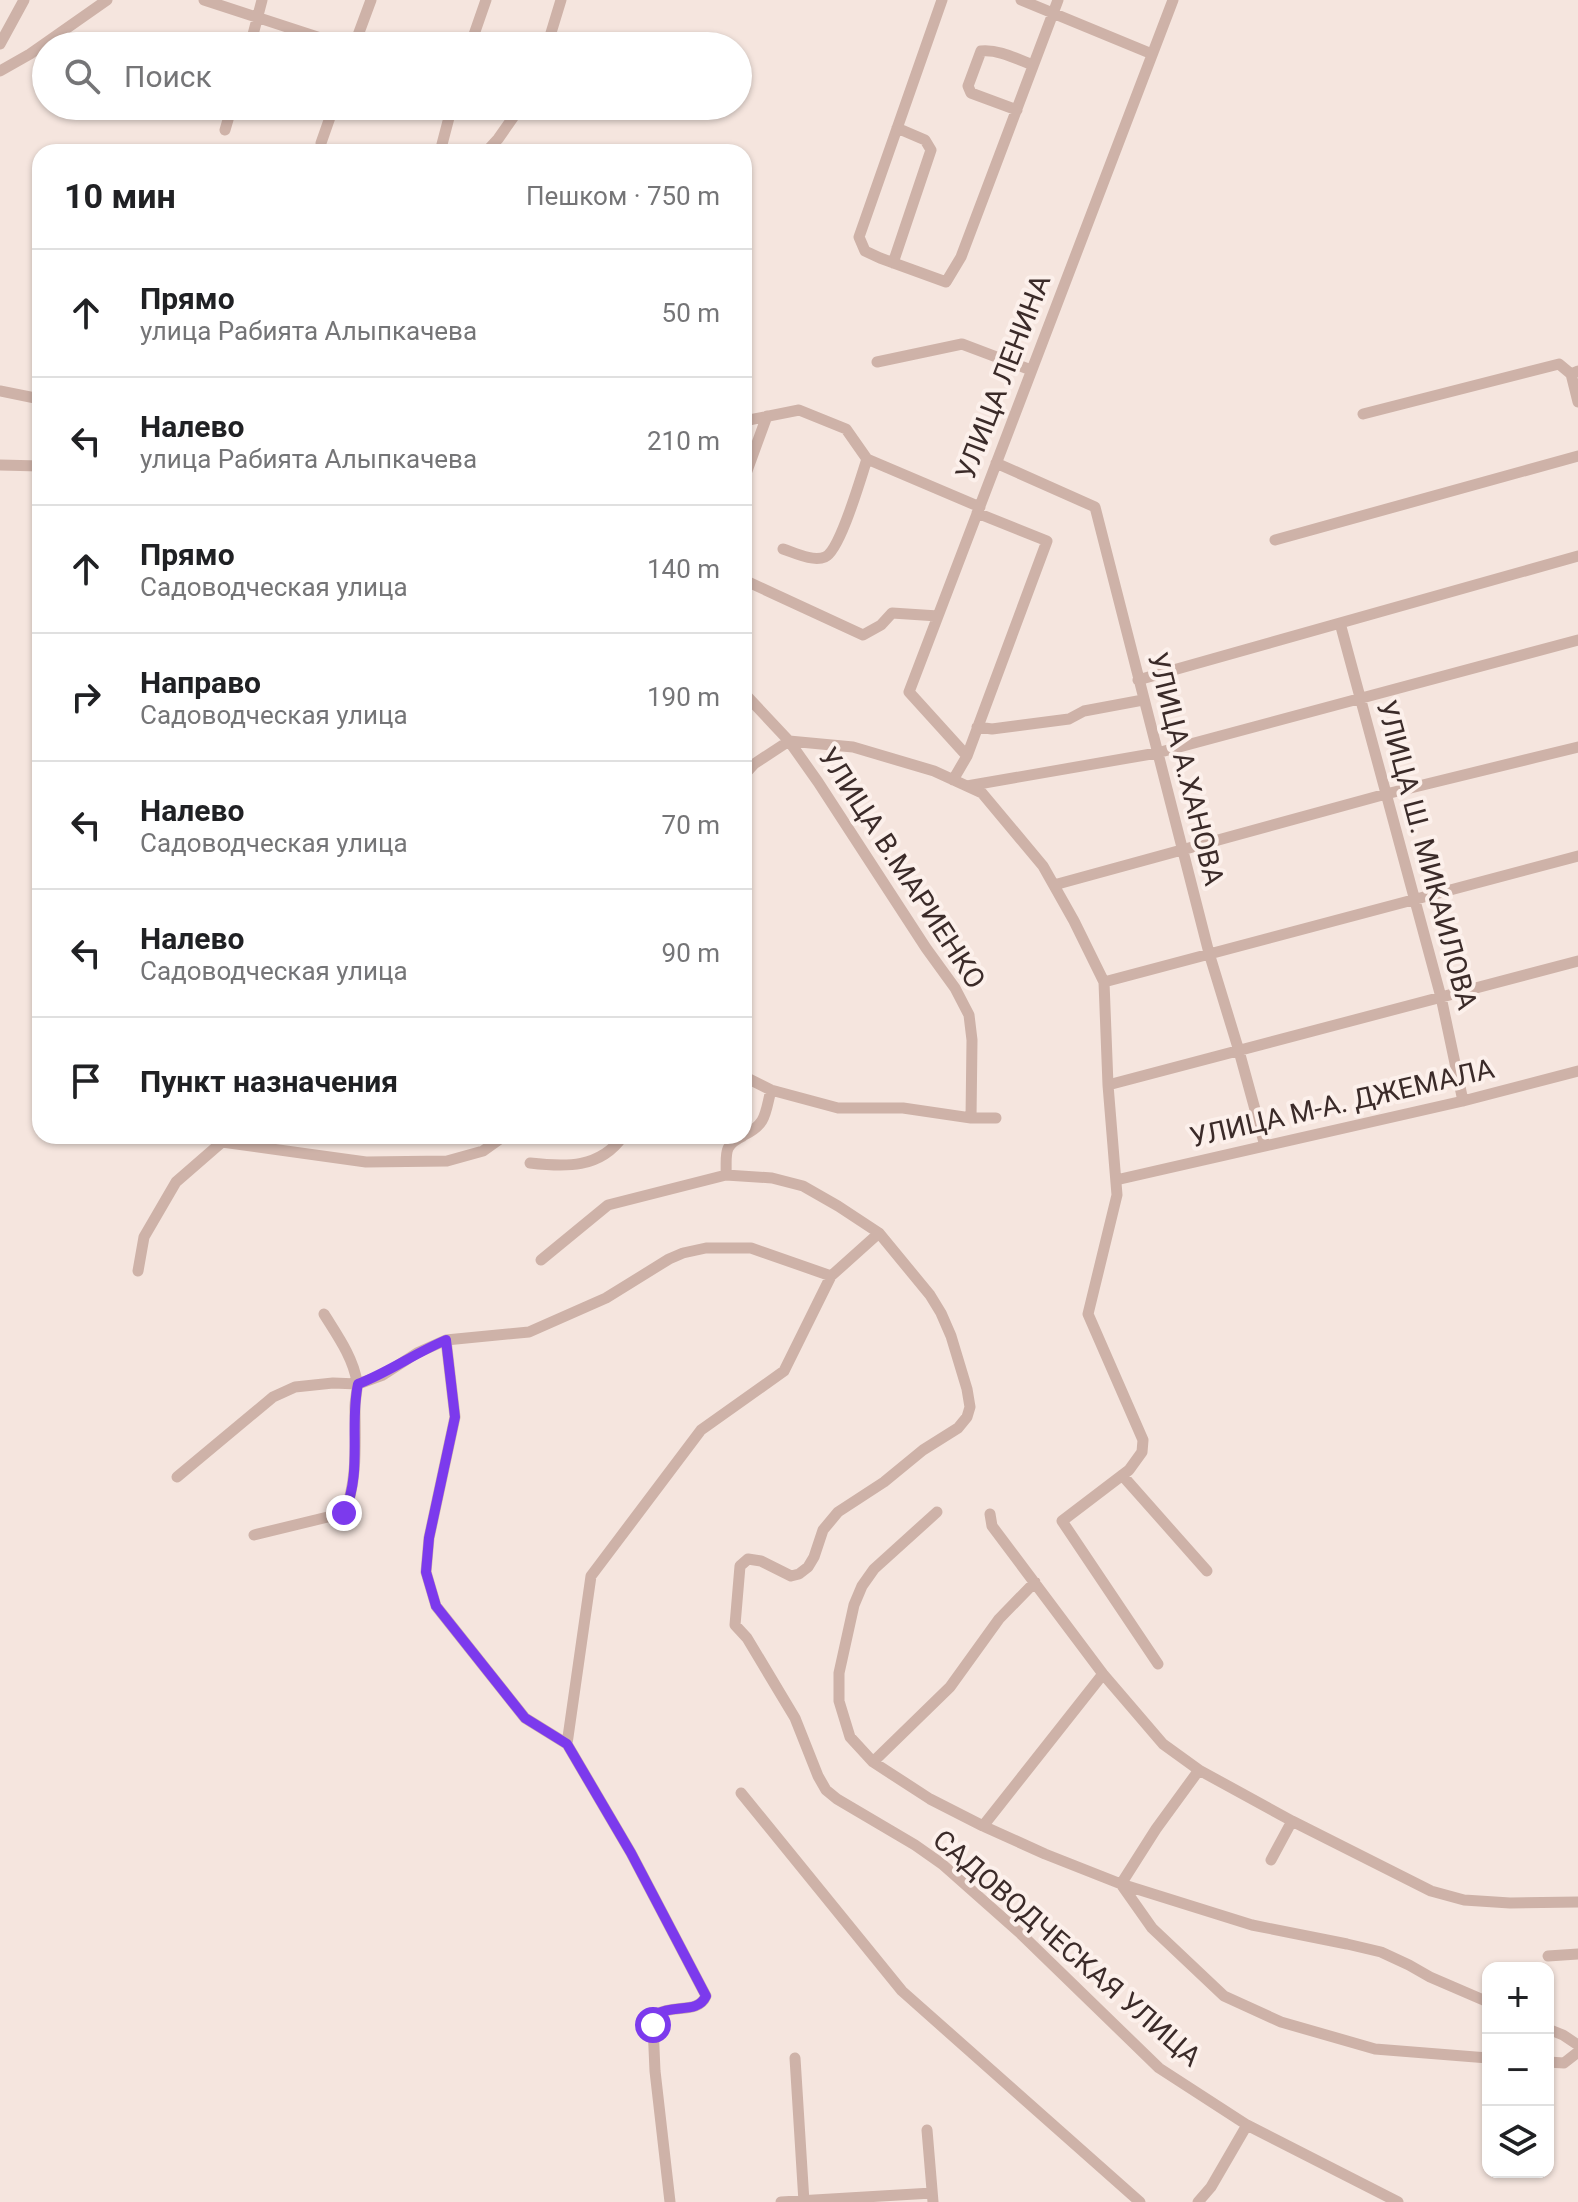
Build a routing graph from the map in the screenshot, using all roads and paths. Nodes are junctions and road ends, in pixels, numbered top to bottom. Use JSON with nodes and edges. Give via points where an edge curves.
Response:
{"nodes":[{"id":1,"x":24,"y":0,"type":"edge"},
{"id":2,"x":107,"y":0,"type":"edge"},
{"id":3,"x":204,"y":0,"type":"edge"},
{"id":4,"x":262,"y":0,"type":"edge"},
{"id":5,"x":371,"y":0,"type":"edge"},
{"id":6,"x":486,"y":0,"type":"edge"},
{"id":7,"x":561,"y":0,"type":"edge"},
{"id":8,"x":942,"y":0,"type":"edge"},
{"id":9,"x":1021,"y":0,"type":"edge"},
{"id":10,"x":1058,"y":0,"type":"edge"},
{"id":11,"x":1173,"y":0,"type":"edge"},
{"id":12,"x":1053,"y":13,"type":"junction"},
{"id":13,"x":259,"y":16,"type":"junction"},
{"id":14,"x":61,"y":32,"type":"edge"},
{"id":15,"x":254,"y":32,"type":"edge"},
{"id":16,"x":305,"y":32,"type":"edge"},
{"id":17,"x":359,"y":32,"type":"edge"},
{"id":18,"x":475,"y":32,"type":"edge"},
{"id":19,"x":551,"y":32,"type":"edge"},
{"id":20,"x":0,"y":44,"type":"edge"},
{"id":21,"x":32,"y":53,"type":"edge"},
{"id":22,"x":1152,"y":54,"type":"junction"},
{"id":23,"x":1033,"y":65,"type":"junction"},
{"id":24,"x":0,"y":71,"type":"edge"},
{"id":25,"x":1017,"y":110,"type":"junction"},
{"id":26,"x":228,"y":120,"type":"edge"},
{"id":27,"x":329,"y":120,"type":"edge"},
{"id":28,"x":448,"y":120,"type":"edge"},
{"id":29,"x":511,"y":120,"type":"edge"},
{"id":30,"x":897,"y":128,"type":"junction"},
{"id":31,"x":225,"y":130,"type":"dead end"},
{"id":32,"x":498,"y":139,"type":"junction"},
{"id":33,"x":321,"y":143,"type":"dead end"},
{"id":34,"x":442,"y":144,"type":"edge"},
{"id":35,"x":493,"y":144,"type":"edge"},
{"id":36,"x":500,"y":144,"type":"edge"},
{"id":37,"x":893,"y":263,"type":"junction"},
{"id":38,"x":877,"y":362,"type":"dead end"},
{"id":39,"x":1031,"y":370,"type":"junction"},
{"id":40,"x":1574,"y":373,"type":"edge"},
{"id":41,"x":0,"y":391,"type":"edge"},
{"id":42,"x":32,"y":397,"type":"edge"},
{"id":43,"x":1578,"y":402,"type":"edge"},
{"id":44,"x":1363,"y":414,"type":"dead end"},
{"id":45,"x":767,"y":416,"type":"junction"},
{"id":46,"x":752,"y":419,"type":"edge"},
{"id":47,"x":1578,"y":456,"type":"edge"},
{"id":48,"x":752,"y":457,"type":"edge"},
{"id":49,"x":867,"y":459,"type":"junction"},
{"id":50,"x":996,"y":463,"type":"junction"},
{"id":51,"x":0,"y":465,"type":"edge"},
{"id":52,"x":32,"y":466,"type":"edge"},
{"id":53,"x":978,"y":510,"type":"junction"},
{"id":54,"x":1275,"y":540,"type":"dead end"},
{"id":55,"x":783,"y":549,"type":"dead end"},
{"id":56,"x":1578,"y":556,"type":"edge"},
{"id":57,"x":752,"y":584,"type":"edge"},
{"id":58,"x":938,"y":616,"type":"junction"},
{"id":59,"x":1340,"y":623,"type":"junction"},
{"id":60,"x":1578,"y":640,"type":"edge"},
{"id":61,"x":1138,"y":680,"type":"junction"},
{"id":62,"x":1361,"y":698,"type":"junction"},
{"id":63,"x":1143,"y":700,"type":"junction"},
{"id":64,"x":752,"y":702,"type":"edge"},
{"id":65,"x":977,"y":727,"type":"junction"},
{"id":66,"x":789,"y":741,"type":"junction"},
{"id":67,"x":1578,"y":747,"type":"edge"},
{"id":68,"x":1157,"y":753,"type":"junction"},
{"id":69,"x":967,"y":756,"type":"junction"},
{"id":70,"x":752,"y":766,"type":"edge"},
{"id":71,"x":953,"y":780,"type":"junction"},
{"id":72,"x":966,"y":786,"type":"junction"},
{"id":73,"x":1386,"y":794,"type":"junction"},
{"id":74,"x":1182,"y":850,"type":"junction"},
{"id":75,"x":1578,"y":856,"type":"edge"},
{"id":76,"x":1054,"y":885,"type":"junction"},
{"id":77,"x":1414,"y":899,"type":"junction"},
{"id":78,"x":1209,"y":953,"type":"junction"},
{"id":79,"x":1578,"y":961,"type":"edge"},
{"id":80,"x":1104,"y":982,"type":"junction"},
{"id":81,"x":1441,"y":997,"type":"junction"},
{"id":82,"x":1239,"y":1051,"type":"junction"},
{"id":83,"x":1578,"y":1071,"type":"edge"},
{"id":84,"x":752,"y":1080,"type":"edge"},
{"id":85,"x":1108,"y":1085,"type":"junction"},
{"id":86,"x":771,"y":1090,"type":"junction"},
{"id":87,"x":1463,"y":1101,"type":"junction"},
{"id":88,"x":971,"y":1118,"type":"junction"},
{"id":89,"x":996,"y":1118,"type":"dead end"},
{"id":90,"x":752,"y":1132,"type":"edge"},
{"id":91,"x":220,"y":1144,"type":"edge"},
{"id":92,"x":236,"y":1144,"type":"edge"},
{"id":93,"x":493,"y":1144,"type":"edge"},
{"id":94,"x":618,"y":1144,"type":"edge"},
{"id":95,"x":730,"y":1144,"type":"edge"},
{"id":96,"x":1265,"y":1146,"type":"junction"},
{"id":97,"x":530,"y":1163,"type":"dead end"},
{"id":98,"x":726,"y":1175,"type":"junction"},
{"id":99,"x":1116,"y":1180,"type":"junction"},
{"id":100,"x":879,"y":1233,"type":"junction"},
{"id":101,"x":541,"y":1260,"type":"dead end"},
{"id":102,"x":138,"y":1271,"type":"dead end"},
{"id":103,"x":831,"y":1276,"type":"junction"},
{"id":104,"x":324,"y":1314,"type":"dead end"},
{"id":105,"x":446,"y":1340,"type":"junction"},
{"id":106,"x":358,"y":1384,"type":"junction"},
{"id":107,"x":1122,"y":1475,"type":"junction"},
{"id":108,"x":177,"y":1477,"type":"dead end"},
{"id":109,"x":937,"y":1512,"type":"dead end"},
{"id":110,"x":990,"y":1514,"type":"dead end"},
{"id":111,"x":254,"y":1535,"type":"dead end"},
{"id":112,"x":1207,"y":1571,"type":"dead end"},
{"id":113,"x":1035,"y":1582,"type":"junction"},
{"id":114,"x":1158,"y":1664,"type":"dead end"},
{"id":115,"x":1103,"y":1674,"type":"junction"},
{"id":116,"x":567,"y":1744,"type":"junction"},
{"id":117,"x":873,"y":1762,"type":"junction"},
{"id":118,"x":1199,"y":1770,"type":"junction"},
{"id":119,"x":741,"y":1793,"type":"dead end"},
{"id":120,"x":1292,"y":1821,"type":"junction"},
{"id":121,"x":983,"y":1826,"type":"junction"},
{"id":122,"x":1271,"y":1860,"type":"dead end"},
{"id":123,"x":1121,"y":1884,"type":"junction"},
{"id":124,"x":1578,"y":1902,"type":"edge"},
{"id":125,"x":1578,"y":1954,"type":"edge"},
{"id":126,"x":1548,"y":1956,"type":"dead end"},
{"id":127,"x":1482,"y":1999,"type":"edge"},
{"id":128,"x":1554,"y":2031,"type":"edge"},
{"id":129,"x":1578,"y":2045,"type":"edge"},
{"id":130,"x":1578,"y":2052,"type":"edge"},
{"id":131,"x":795,"y":2058,"type":"dead end"},
{"id":132,"x":1482,"y":2058,"type":"edge"},
{"id":133,"x":1554,"y":2062,"type":"edge"},
{"id":134,"x":1247,"y":2125,"type":"junction"},
{"id":135,"x":927,"y":2130,"type":"dead end"},
{"id":136,"x":933,"y":2198,"type":"edge"},
{"id":137,"x":670,"y":2202,"type":"edge"},
{"id":138,"x":781,"y":2202,"type":"edge"},
{"id":139,"x":804,"y":2202,"type":"edge"},
{"id":140,"x":1140,"y":2202,"type":"edge"},
{"id":141,"x":1198,"y":2202,"type":"edge"},
{"id":142,"x":1398,"y":2202,"type":"edge"}],
"edges":[{"from":1,"to":20,"type":"street"},
{"from":2,"to":14,"type":"street"},
{"from":3,"to":13,"type":"street"},
{"from":4,"to":13,"type":"street"},
{"from":5,"to":17,"type":"street"},
{"from":6,"to":18,"type":"street"},
{"from":7,"to":19,"type":"street"},
{"from":8,"to":30,"type":"street"},
{"from":9,"to":12,"type":"street"},
{"from":10,"to":12,"type":"street"},
{"from":11,"to":22,"type":"street","name":"УЛИЦА ЛЕНИНА"},
{"from":12,"to":22,"type":"street"},
{"from":12,"to":23,"type":"street"},
{"from":13,"to":15,"type":"street"},
{"from":13,"to":16,"type":"street"},
{"from":21,"to":24,"type":"street"},
{"from":22,"to":39,"type":"street","name":"УЛИЦА ЛЕНИНА"},
{"from":23,"to":25,"type":"street"},
{"from":23,"to":25,"type":"street","via":[[987,50],[976,62],[968,86],[971,93]]},
{"from":25,"to":37,"type":"street","via":[[961,257],[946,282]]},
{"from":26,"to":31,"type":"street"},
{"from":27,"to":33,"type":"street"},
{"from":28,"to":34,"type":"street"},
{"from":29,"to":32,"type":"street"},
{"from":30,"to":37,"type":"street","via":[[859,237],[865,251]]},
{"from":30,"to":37,"type":"street","via":[[925,140],[931,150]]},
{"from":32,"to":35,"type":"street"},
{"from":32,"to":36,"type":"street"},
{"from":38,"to":39,"type":"street","via":[[962,344]]},
{"from":39,"to":50,"type":"street","name":"УЛИЦА ЛЕНИНА"},
{"from":40,"to":43,"type":"street"},
{"from":40,"to":44,"type":"street","via":[[1559,364]]},
{"from":41,"to":42,"type":"street"},
{"from":45,"to":46,"type":"street"},
{"from":45,"to":48,"type":"street"},
{"from":45,"to":49,"type":"street","via":[[799,410],[846,429]]},
{"from":47,"to":54,"type":"street"},
{"from":49,"to":53,"type":"street"},
{"from":49,"to":55,"type":"street","via":[[830,554],[814,559]]},
{"from":50,"to":53,"type":"street","name":"УЛИЦА ЛЕНИНА"},
{"from":50,"to":61,"type":"street","name":"УЛИЦА А.ХАНОВА","via":[[1095,507]]},
{"from":51,"to":52,"type":"street"},
{"from":53,"to":58,"type":"street","name":"УЛИЦА ЛЕНИНА"},
{"from":53,"to":65,"type":"street","via":[[1047,541]]},
{"from":56,"to":59,"type":"street"},
{"from":57,"to":58,"type":"street","via":[[863,635],[892,613]]},
{"from":58,"to":69,"type":"street","name":"УЛИЦА ЛЕНИНА","via":[[909,692]]},
{"from":59,"to":61,"type":"street"},
{"from":59,"to":62,"type":"street","name":"УЛИЦА Ш. МИКАИЛОВА"},
{"from":60,"to":62,"type":"street"},
{"from":61,"to":63,"type":"street","name":"УЛИЦА А.ХАНОВА"},
{"from":62,"to":68,"type":"street"},
{"from":62,"to":73,"type":"street","name":"УЛИЦА Ш. МИКАИЛОВА"},
{"from":63,"to":65,"type":"street","via":[[1084,711],[1069,719]]},
{"from":63,"to":68,"type":"street","name":"УЛИЦА А.ХАНОВА"},
{"from":64,"to":66,"type":"street","name":"УЛИЦА В.МАРИЕНКО"},
{"from":65,"to":69,"type":"street"},
{"from":66,"to":70,"type":"street"},
{"from":66,"to":71,"type":"street","via":[[853,747]]},
{"from":66,"to":88,"type":"street","name":"УЛИЦА В.МАРИЕНКО","via":[[969,1015]]},
{"from":67,"to":73,"type":"street"},
{"from":68,"to":72,"type":"street"},
{"from":68,"to":74,"type":"street","name":"УЛИЦА А.ХАНОВА"},
{"from":69,"to":71,"type":"street"},
{"from":71,"to":72,"type":"street"},
{"from":72,"to":76,"type":"street","via":[[982,793]]},
{"from":73,"to":74,"type":"street"},
{"from":73,"to":77,"type":"street","name":"УЛИЦА Ш. МИКАИЛОВА"},
{"from":74,"to":76,"type":"street"},
{"from":74,"to":78,"type":"street","name":"УЛИЦА А.ХАНОВА"},
{"from":75,"to":77,"type":"street"},
{"from":76,"to":80,"type":"street"},
{"from":77,"to":78,"type":"street"},
{"from":77,"to":81,"type":"street","name":"УЛИЦА Ш. МИКАИЛОВА"},
{"from":78,"to":80,"type":"street"},
{"from":78,"to":82,"type":"street","name":"УЛИЦА А.ХАНОВА"},
{"from":79,"to":81,"type":"street"},
{"from":80,"to":85,"type":"street"},
{"from":81,"to":82,"type":"street"},
{"from":81,"to":87,"type":"street","name":"УЛИЦА Ш. МИКАИЛОВА"},
{"from":82,"to":85,"type":"street"},
{"from":82,"to":96,"type":"street","name":"УЛИЦА А.ХАНОВА"},
{"from":83,"to":87,"type":"street","name":"УЛИЦА М-А. ДЖЕМАЛА"},
{"from":84,"to":86,"type":"street"},
{"from":85,"to":99,"type":"street"},
{"from":86,"to":88,"type":"street","via":[[838,1108],[903,1108]]},
{"from":86,"to":90,"type":"street","via":[[763,1122]]},
{"from":87,"to":96,"type":"street","name":"УЛИЦА М-А. ДЖЕМАЛА"},
{"from":88,"to":89,"type":"street"},
{"from":91,"to":102,"type":"street","via":[[176,1182],[144,1237]]},
{"from":92,"to":93,"type":"street","via":[[366,1162],[447,1161]]},
{"from":94,"to":97,"type":"street","via":[[600,1158],[565,1167]]},
{"from":95,"to":98,"type":"street"},
{"from":96,"to":99,"type":"street","name":"УЛИЦА М-А. ДЖЕМАЛА"},
{"from":98,"to":100,"type":"street","name":"САДОВОДЧЕСКАЯ УЛИЦА","via":[[803,1186]]},
{"from":98,"to":101,"type":"street","name":"САДОВОДЧЕСКАЯ УЛИЦА","via":[[608,1205]]},
{"from":99,"to":107,"type":"street","via":[[1117,1195],[1088,1314],[1143,1440],[1142,1452]]},
{"from":100,"to":103,"type":"street"},
{"from":100,"to":134,"type":"street","name":"САДОВОДЧЕСКАЯ УЛИЦА","via":[[941,1313],[967,1389],[967,1417],[838,1512],[799,1574],[791,1576],[748,1559],[740,1566],[735,1625],[795,1718],[826,1790],[942,1864],[1159,2068]]},
{"from":103,"to":105,"type":"street","via":[[751,1248],[706,1248],[669,1259],[606,1298],[529,1332]]},
{"from":103,"to":116,"type":"street","via":[[784,1371],[701,1430],[591,1576]]},
{"from":104,"to":106,"type":"street","via":[[346,1348]]},
{"from":105,"to":106,"type":"street"},
{"from":105,"to":116,"type":"street","via":[[455,1417],[429,1538],[426,1572],[436,1606],[525,1718]]},
{"from":106,"to":108,"type":"street","via":[[295,1387],[273,1397]]},
{"from":106,"to":111,"type":"street","via":[[350,1501],[344,1513]]},
{"from":107,"to":112,"type":"street"},
{"from":107,"to":114,"type":"street","via":[[1062,1521]]},
{"from":109,"to":117,"type":"street","via":[[874,1569],[854,1605],[839,1673],[839,1701],[850,1737]]},
{"from":110,"to":113,"type":"street","via":[[992,1526]]},
{"from":113,"to":115,"type":"street"},
{"from":113,"to":117,"type":"street","via":[[999,1619],[950,1687]]},
{"from":115,"to":118,"type":"street","via":[[1163,1744]]},
{"from":115,"to":121,"type":"street"},
{"from":116,"to":137,"type":"street","via":[[706,1996],[698,2006],[657,2014],[653,2025]]},
{"from":117,"to":121,"type":"street"},
{"from":118,"to":120,"type":"street"},
{"from":118,"to":123,"type":"street"},
{"from":119,"to":140,"type":"street","via":[[902,1991]]},
{"from":120,"to":122,"type":"street"},
{"from":120,"to":124,"type":"street","via":[[1431,1891],[1464,1900]]},
{"from":121,"to":123,"type":"street"},
{"from":123,"to":127,"type":"street","via":[[1252,1925],[1381,1952]]},
{"from":123,"to":132,"type":"street","via":[[1152,1928],[1224,1996],[1281,2022],[1375,2049]]},
{"from":125,"to":126,"type":"street"},
{"from":128,"to":129,"type":"street"},
{"from":130,"to":133,"type":"street","via":[[1564,2063]]},
{"from":131,"to":139,"type":"street"},
{"from":134,"to":141,"type":"street"},
{"from":134,"to":142,"type":"street","name":"САДОВОДЧЕСКАЯ УЛИЦА"},
{"from":135,"to":136,"type":"street"},
{"from":136,"to":139,"type":"street"},
{"from":138,"to":139,"type":"street"}]}
